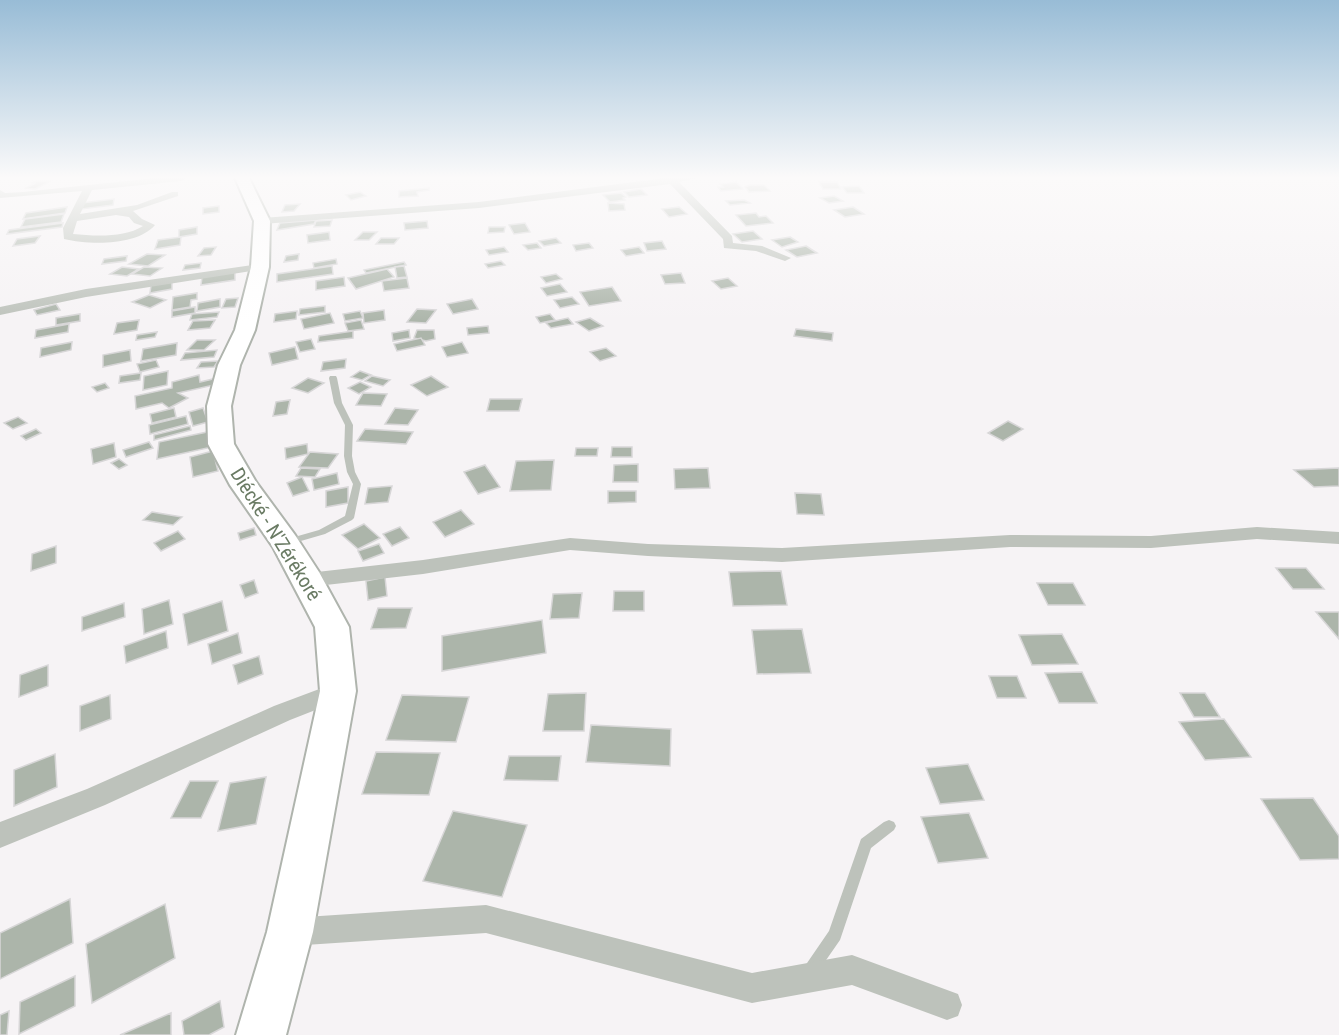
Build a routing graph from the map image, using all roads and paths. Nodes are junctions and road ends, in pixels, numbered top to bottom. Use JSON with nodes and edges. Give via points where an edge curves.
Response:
{"nodes":[{"id":1,"x":69,"y":226,"type":"edge"},
{"id":2,"x":149,"y":226,"type":"edge"},
{"id":3,"x":262,"y":226,"type":"edge"},
{"id":4,"x":717,"y":226,"type":"edge"},
{"id":5,"x":785,"y":258,"type":"dead end"},
{"id":6,"x":260,"y":267,"type":"junction"},
{"id":7,"x":0,"y":311,"type":"edge"},
{"id":8,"x":333,"y":378,"type":"dead end"},
{"id":9,"x":1339,"y":538,"type":"edge"},
{"id":10,"x":285,"y":542,"type":"junction"},
{"id":11,"x":308,"y":580,"type":"junction"},
{"id":12,"x":338,"y":691,"type":"junction"},
{"id":13,"x":889,"y":826,"type":"dead end"},
{"id":14,"x":0,"y":835,"type":"edge"},
{"id":15,"x":290,"y":932,"type":"junction"},
{"id":16,"x":806,"y":978,"type":"junction"},
{"id":17,"x":947,"y":1005,"type":"dead end"},
{"id":18,"x":261,"y":1035,"type":"edge"}],
"edges":[{"from":1,"to":2,"type":"street","via":[[68,237],[81,239],[141,234]]},
{"from":3,"to":6,"type":"highway","name":"Diécké - N'Zérékoré"},
{"from":4,"to":5,"type":"street","via":[[728,238],[728,246],[758,248]]},
{"from":6,"to":7,"type":"street","via":[[86,293]]},
{"from":6,"to":10,"type":"highway","name":"Diécké - N'Zérékoré","via":[[245,330],[229,365],[219,405],[221,444],[244,485]]},
{"from":8,"to":10,"type":"lane","via":[[338,403],[349,425],[350,464],[357,484],[354,504],[349,518],[322,532]]},
{"from":9,"to":11,"type":"street","via":[[1257,533],[1151,542],[1010,541],[782,555],[570,544]]},
{"from":10,"to":11,"type":"highway","name":"Diécké - N'Zérékoré"},
{"from":11,"to":12,"type":"highway","name":"Diécké - N'Zérékoré","via":[[332,627]]},
{"from":12,"to":14,"type":"street"},
{"from":12,"to":15,"type":"highway","name":"Diécké - N'Zérékoré"},
{"from":13,"to":16,"type":"lane","via":[[866,844],[835,935]]},
{"from":15,"to":16,"type":"street","via":[[486,919],[752,988]]},
{"from":15,"to":18,"type":"highway","name":"Diécké - N'Zérékoré"},
{"from":16,"to":17,"type":"street","via":[[852,970]]}]}
